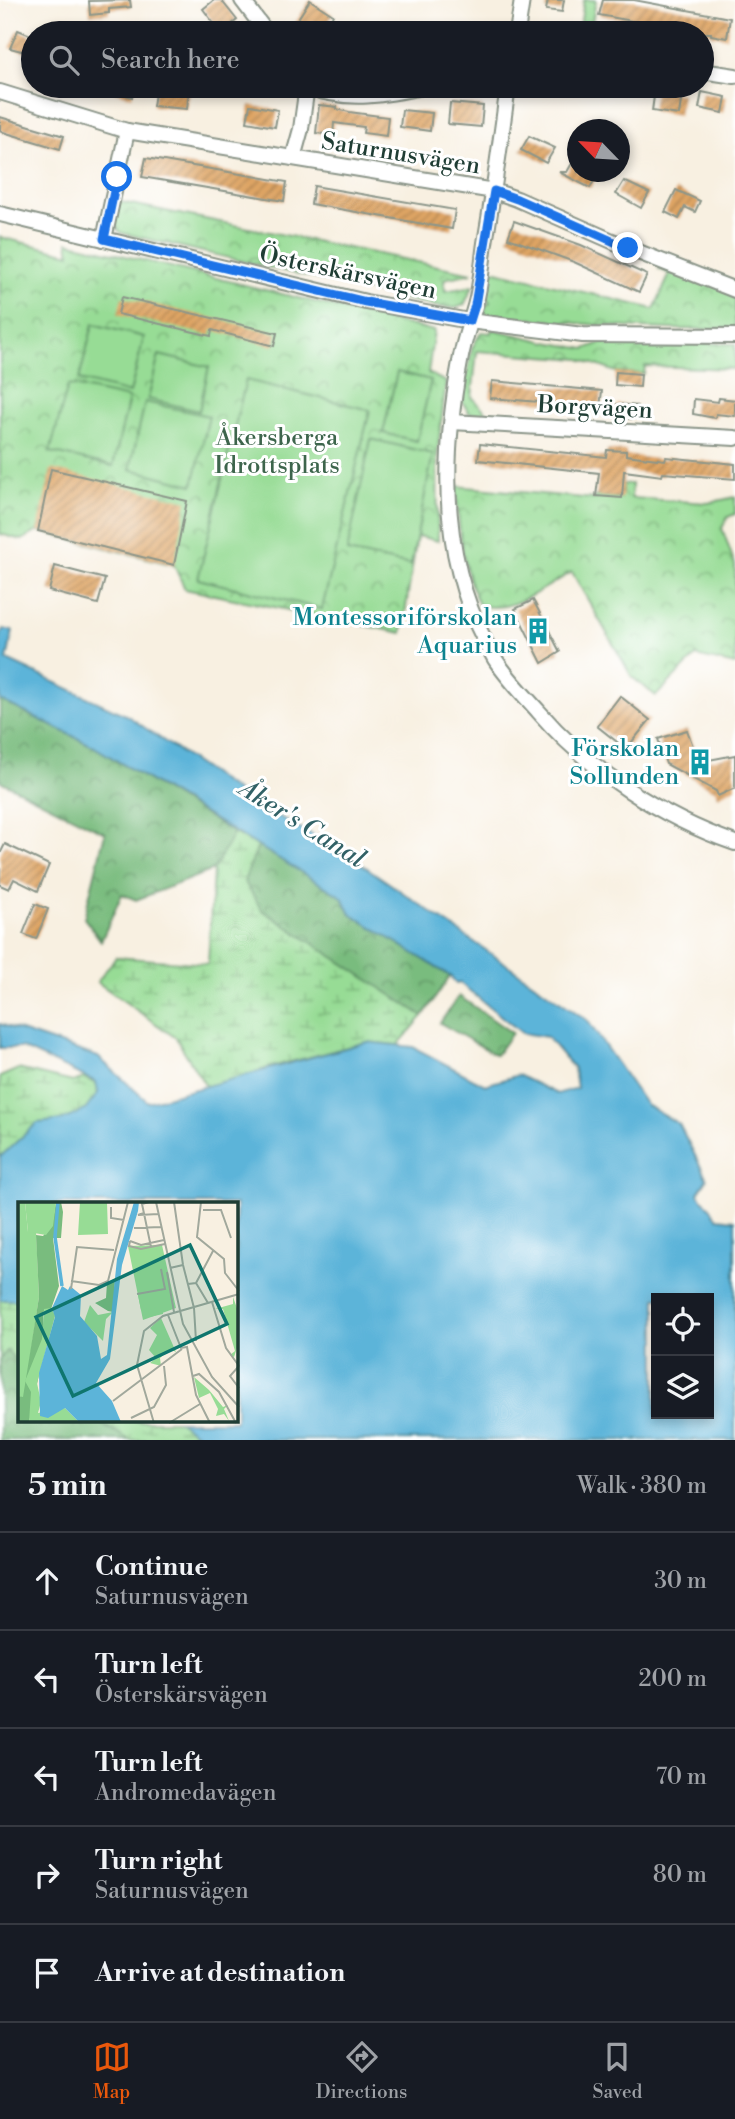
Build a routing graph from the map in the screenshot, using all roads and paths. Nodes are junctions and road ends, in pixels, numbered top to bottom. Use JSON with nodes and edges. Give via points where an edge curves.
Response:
{"nodes":[{"id":1,"x":242,"y":0,"type":"edge"},
{"id":2,"x":522,"y":0,"type":"edge"},
{"id":3,"x":258,"y":21,"type":"edge"},
{"id":4,"x":519,"y":21,"type":"edge"},
{"id":5,"x":714,"y":73,"type":"edge"},
{"id":6,"x":735,"y":76,"type":"edge"},
{"id":7,"x":0,"y":92,"type":"edge"},
{"id":8,"x":305,"y":98,"type":"edge"},
{"id":9,"x":506,"y":98,"type":"edge"},
{"id":10,"x":127,"y":131,"type":"junction"},
{"id":11,"x":293,"y":158,"type":"junction"},
{"id":12,"x":494,"y":191,"type":"junction"},
{"id":13,"x":0,"y":214,"type":"edge"},
{"id":14,"x":104,"y":239,"type":"junction"},
{"id":15,"x":735,"y":290,"type":"edge"},
{"id":16,"x":470,"y":321,"type":"junction"},
{"id":17,"x":735,"y":336,"type":"edge"},
{"id":18,"x":452,"y":422,"type":"junction"},
{"id":19,"x":735,"y":438,"type":"edge"},
{"id":20,"x":735,"y":843,"type":"edge"}],
"edges":[{"from":1,"to":3,"type":"street"},
{"from":2,"to":4,"type":"street"},
{"from":5,"to":6,"type":"street"},
{"from":7,"to":10,"type":"street","name":"Saturnusvägen"},
{"from":8,"to":11,"type":"street"},
{"from":9,"to":12,"type":"street"},
{"from":10,"to":11,"type":"street","name":"Saturnusvägen"},
{"from":10,"to":14,"type":"street"},
{"from":11,"to":12,"type":"street","name":"Saturnusvägen"},
{"from":12,"to":15,"type":"street","name":"Saturnusvägen"},
{"from":12,"to":16,"type":"street"},
{"from":13,"to":14,"type":"street","name":"Österskärsvägen"},
{"from":14,"to":16,"type":"street","name":"Österskärsvägen","via":[[366,302]]},
{"from":16,"to":17,"type":"street","name":"Österskärsvägen","via":[[583,335]]},
{"from":16,"to":18,"type":"street"},
{"from":18,"to":19,"type":"street","name":"Borgvägen"},
{"from":18,"to":20,"type":"street","via":[[447,490],[455,556],[475,620],[496,660],[551,726],[592,763],[644,800]]}]}
